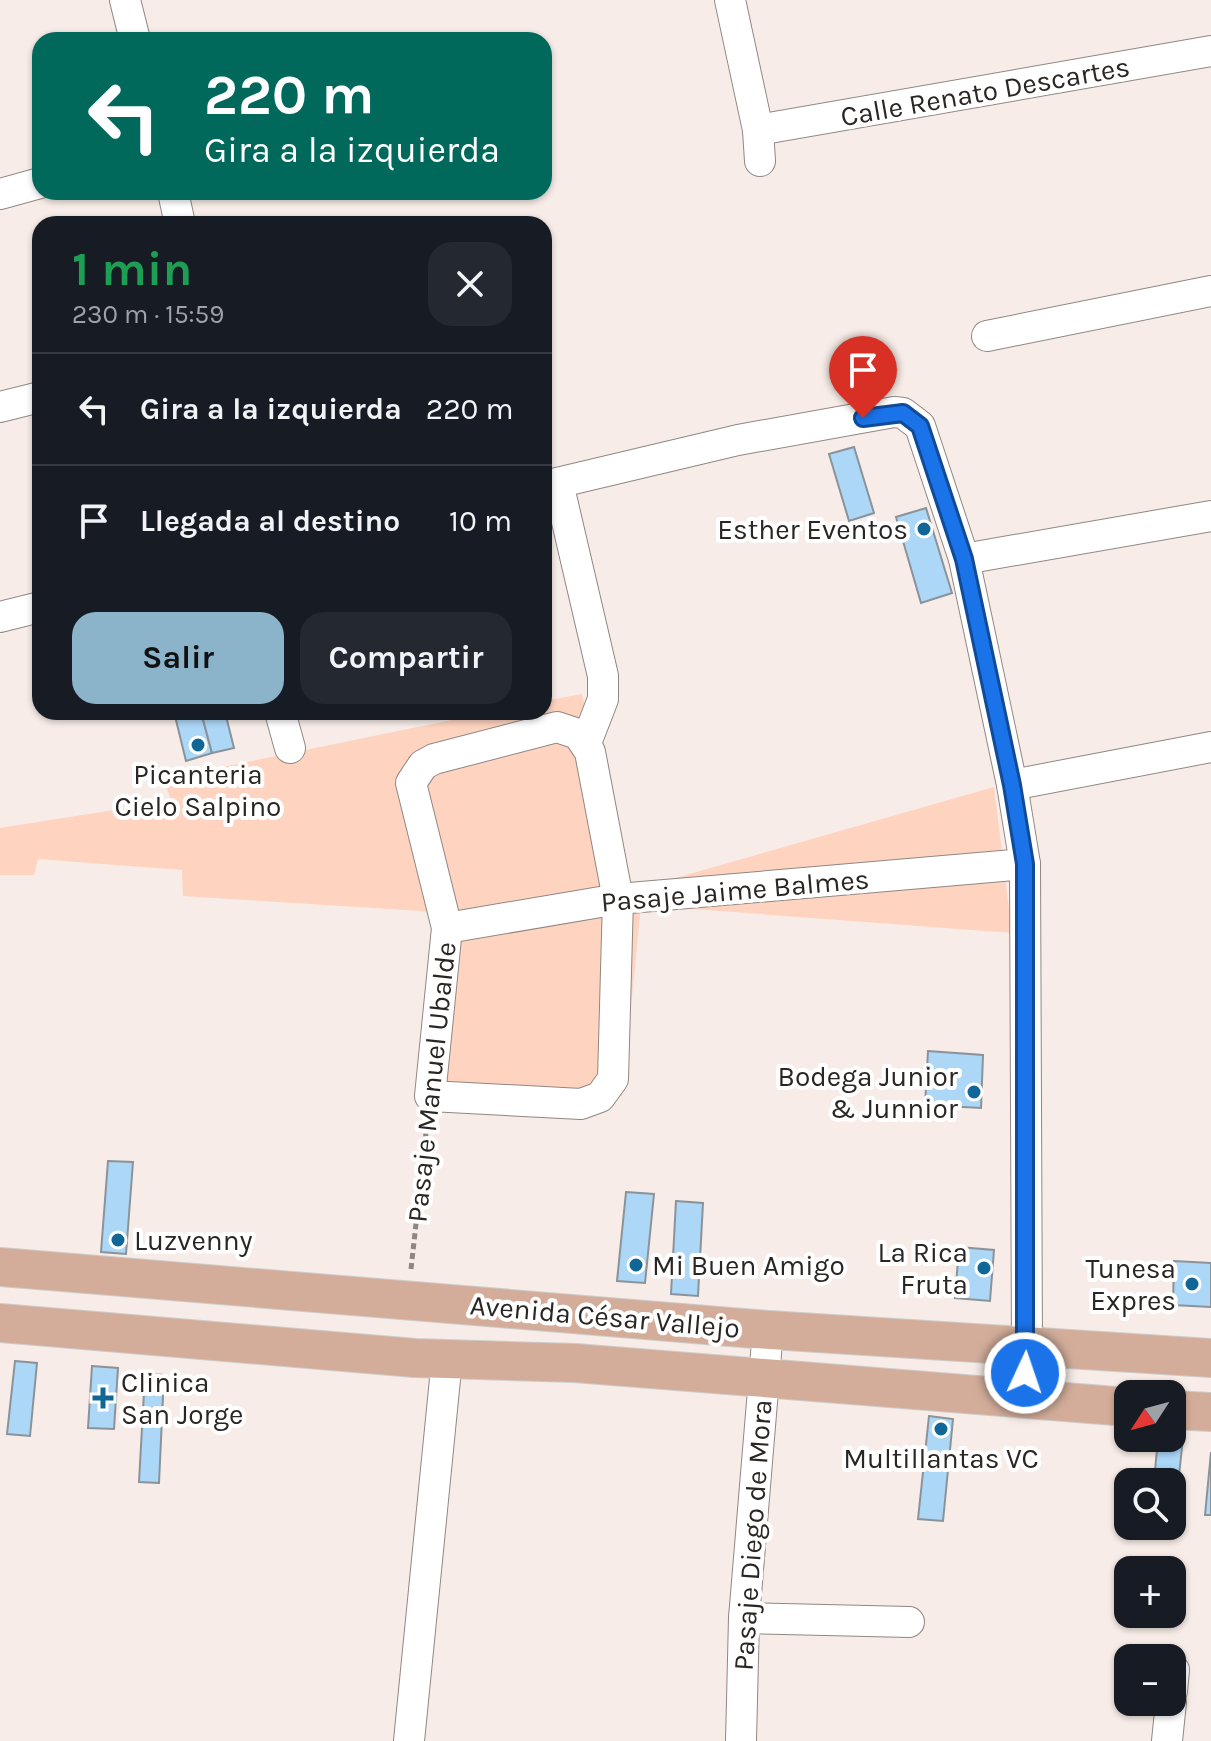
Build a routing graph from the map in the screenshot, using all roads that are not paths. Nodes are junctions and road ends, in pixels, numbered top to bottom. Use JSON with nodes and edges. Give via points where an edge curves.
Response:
{"nodes":[{"id":1,"x":125,"y":0,"type":"edge"},
{"id":2,"x":730,"y":0,"type":"edge"},
{"id":3,"x":133,"y":32,"type":"edge"},
{"id":4,"x":1211,"y":51,"type":"edge"},
{"id":5,"x":758,"y":130,"type":"junction"},
{"id":6,"x":760,"y":161,"type":"dead end"},
{"id":7,"x":32,"y":185,"type":"edge"},
{"id":8,"x":0,"y":194,"type":"edge"},
{"id":9,"x":1211,"y":291,"type":"edge"},
{"id":10,"x":987,"y":336,"type":"dead end"},
{"id":11,"x":32,"y":399,"type":"edge"},
{"id":12,"x":0,"y":407,"type":"edge"},
{"id":13,"x":552,"y":485,"type":"edge"},
{"id":14,"x":552,"y":489,"type":"edge"},
{"id":15,"x":1211,"y":516,"type":"edge"},
{"id":16,"x":964,"y":559,"type":"junction"},
{"id":17,"x":32,"y":609,"type":"edge"},
{"id":18,"x":0,"y":617,"type":"edge"},
{"id":19,"x":282,"y":720,"type":"edge"},
{"id":20,"x":582,"y":738,"type":"junction"},
{"id":21,"x":1211,"y":747,"type":"edge"},
{"id":22,"x":290,"y":748,"type":"dead end"},
{"id":23,"x":1012,"y":785,"type":"junction"},
{"id":24,"x":1025,"y":864,"type":"junction"},
{"id":25,"x":618,"y":899,"type":"junction"},
{"id":26,"x":447,"y":928,"type":"junction"},
{"id":27,"x":0,"y":1267,"type":"edge"},
{"id":28,"x":296,"y":1290,"type":"junction"},
{"id":29,"x":578,"y":1313,"type":"junction"},
{"id":30,"x":0,"y":1323,"type":"edge"},
{"id":31,"x":768,"y":1330,"type":"junction"},
{"id":32,"x":1027,"y":1347,"type":"junction"},
{"id":33,"x":307,"y":1348,"type":"junction"},
{"id":34,"x":1211,"y":1358,"type":"edge"},
{"id":35,"x":447,"y":1359,"type":"junction"},
{"id":36,"x":575,"y":1363,"type":"junction"},
{"id":37,"x":763,"y":1380,"type":"junction"},
{"id":38,"x":1022,"y":1400,"type":"junction"},
{"id":39,"x":1114,"y":1406,"type":"edge"},
{"id":40,"x":1186,"y":1411,"type":"edge"},
{"id":41,"x":1211,"y":1412,"type":"edge"},
{"id":42,"x":744,"y":1618,"type":"junction"},
{"id":43,"x":909,"y":1622,"type":"dead end"},
{"id":44,"x":1170,"y":1716,"type":"edge"},
{"id":45,"x":409,"y":1741,"type":"edge"},
{"id":46,"x":741,"y":1741,"type":"edge"},
{"id":47,"x":1167,"y":1741,"type":"edge"}],
"edges":[{"from":1,"to":3,"type":"street"},
{"from":2,"to":5,"type":"street"},
{"from":4,"to":5,"type":"street","name":"Calle Renato Descartes"},
{"from":5,"to":6,"type":"street"},
{"from":7,"to":8,"type":"street"},
{"from":9,"to":10,"type":"street"},
{"from":11,"to":12,"type":"street"},
{"from":13,"to":16,"type":"street","via":[[738,440],[903,413],[920,426]]},
{"from":14,"to":20,"type":"street","via":[[603,676],[603,699]]},
{"from":15,"to":16,"type":"street"},
{"from":16,"to":23,"type":"street"},
{"from":17,"to":18,"type":"street"},
{"from":19,"to":22,"type":"street"},
{"from":20,"to":25,"type":"street"},
{"from":20,"to":26,"type":"street","name":"Pasaje Manuel Ubalde","via":[[557,727],[434,759],[415,774],[412,794]]},
{"from":21,"to":23,"type":"street"},
{"from":23,"to":24,"type":"street"},
{"from":24,"to":25,"type":"street","name":"Pasaje Jaime Balmes"},
{"from":24,"to":32,"type":"street"},
{"from":25,"to":26,"type":"street","name":"Pasaje Jaime Balmes"},
{"from":25,"to":26,"type":"street","name":"Pasaje Manuel Ubalde","via":[[613,1079],[600,1097],[581,1104],[430,1096]]},
{"from":27,"to":28,"type":"main road","name":"Avenida César Vallejo"},
{"from":28,"to":29,"type":"main road","name":"Avenida César Vallejo"},
{"from":28,"to":33,"type":"main road"},
{"from":29,"to":31,"type":"main road","name":"Avenida César Vallejo"},
{"from":29,"to":36,"type":"main road"},
{"from":30,"to":33,"type":"main road","name":"Avenida César Vallejo"},
{"from":31,"to":32,"type":"main road","name":"Avenida César Vallejo"},
{"from":31,"to":37,"type":"street","name":"Pasaje Diego de Mora"},
{"from":32,"to":34,"type":"main road","name":"Avenida César Vallejo"},
{"from":32,"to":38,"type":"street"},
{"from":33,"to":35,"type":"main road","name":"Avenida César Vallejo"},
{"from":35,"to":36,"type":"main road","name":"Avenida César Vallejo"},
{"from":35,"to":45,"type":"street"},
{"from":36,"to":37,"type":"main road","name":"Avenida César Vallejo"},
{"from":37,"to":38,"type":"main road","name":"Avenida César Vallejo"},
{"from":37,"to":42,"type":"street","name":"Pasaje Diego de Mora"},
{"from":38,"to":39,"type":"main road","name":"Avenida César Vallejo"},
{"from":40,"to":41,"type":"main road"},
{"from":42,"to":43,"type":"street"},
{"from":42,"to":46,"type":"street","name":"Pasaje Diego de Mora"},
{"from":44,"to":47,"type":"street"}]}
